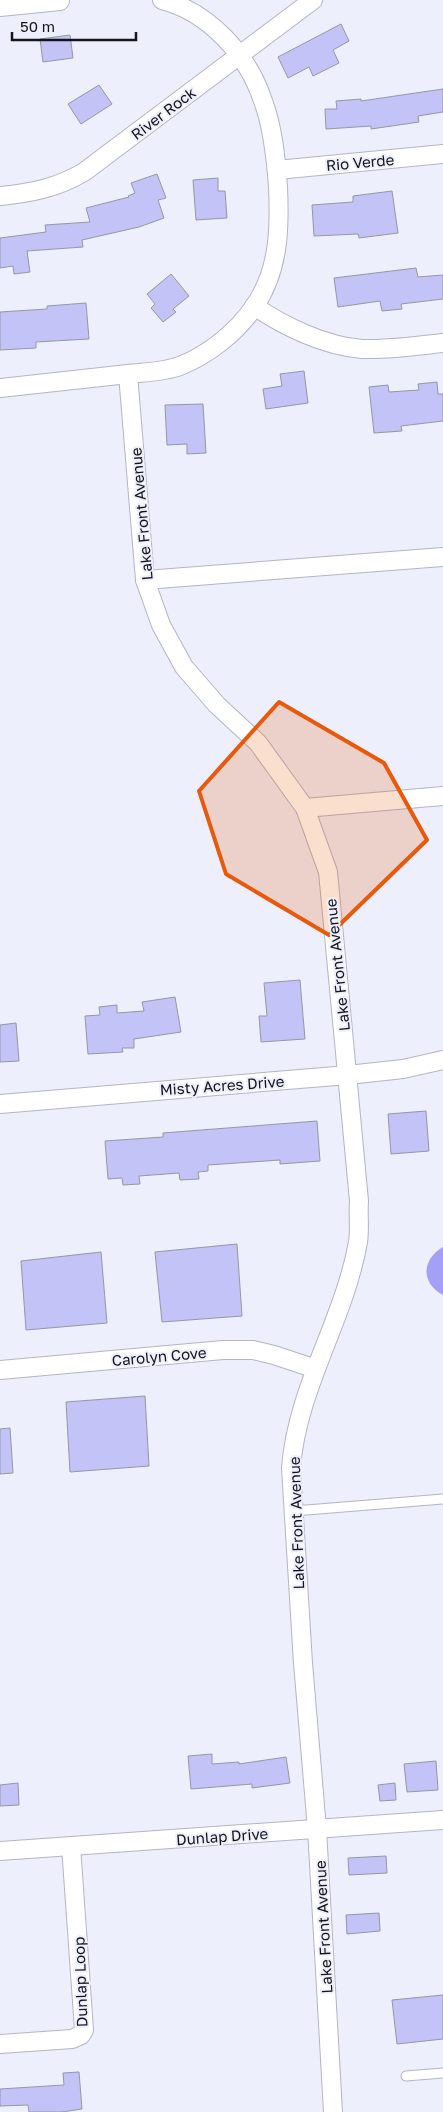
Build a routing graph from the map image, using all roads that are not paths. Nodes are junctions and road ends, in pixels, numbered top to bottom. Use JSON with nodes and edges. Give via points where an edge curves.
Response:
{"nodes":[{"id":1,"x":63,"y":0,"type":"edge"},
{"id":2,"x":162,"y":0,"type":"edge"},
{"id":3,"x":313,"y":0,"type":"edge"},
{"id":4,"x":0,"y":7,"type":"edge"},
{"id":5,"x":240,"y":56,"type":"junction"},
{"id":6,"x":443,"y":154,"type":"edge"},
{"id":7,"x":277,"y":170,"type":"junction"},
{"id":8,"x":0,"y":196,"type":"edge"},
{"id":9,"x":254,"y":306,"type":"junction"},
{"id":10,"x":443,"y":344,"type":"edge"},
{"id":11,"x":128,"y":374,"type":"junction"},
{"id":12,"x":0,"y":388,"type":"edge"},
{"id":13,"x":443,"y":557,"type":"edge"},
{"id":14,"x":145,"y":580,"type":"junction"},
{"id":15,"x":443,"y":796,"type":"edge"},
{"id":16,"x":305,"y":808,"type":"junction"},
{"id":17,"x":443,"y":1060,"type":"edge"},
{"id":18,"x":348,"y":1075,"type":"junction"},
{"id":19,"x":0,"y":1104,"type":"edge"},
{"id":20,"x":0,"y":1370,"type":"edge"},
{"id":21,"x":316,"y":1370,"type":"junction"},
{"id":22,"x":443,"y":1499,"type":"edge"},
{"id":23,"x":294,"y":1511,"type":"junction"},
{"id":24,"x":443,"y":1820,"type":"edge"},
{"id":25,"x":317,"y":1829,"type":"junction"},
{"id":26,"x":71,"y":1846,"type":"junction"},
{"id":27,"x":0,"y":1851,"type":"edge"},
{"id":28,"x":0,"y":2044,"type":"edge"},
{"id":29,"x":443,"y":2073,"type":"edge"},
{"id":30,"x":406,"y":2076,"type":"dead end"},
{"id":31,"x":333,"y":2112,"type":"edge"}],
"edges":[{"from":1,"to":4,"type":"street"},
{"from":2,"to":5,"type":"street","via":[[188,9],[207,22]]},
{"from":3,"to":5,"type":"street","name":"River Rock"},
{"from":5,"to":7,"type":"street","via":[[263,101]]},
{"from":5,"to":8,"type":"street","name":"River Rock","via":[[68,182],[27,193]]},
{"from":6,"to":7,"type":"street","name":"Rio Verde"},
{"from":7,"to":9,"type":"street","via":[[280,224],[277,248],[264,290]]},
{"from":9,"to":10,"type":"street","via":[[271,318],[309,335],[360,349]]},
{"from":9,"to":11,"type":"street","via":[[223,339],[180,366]]},
{"from":11,"to":12,"type":"street"},
{"from":11,"to":14,"type":"street","name":"Lake Front Avenue"},
{"from":13,"to":14,"type":"street"},
{"from":14,"to":16,"type":"street","name":"Lake Front Avenue","via":[[161,625],[184,667],[217,705],[258,743]]},
{"from":15,"to":16,"type":"street"},
{"from":16,"to":18,"type":"street","name":"Lake Front Avenue","via":[[328,872]]},
{"from":17,"to":18,"type":"street","name":"Misty Acres Drive","via":[[403,1069]]},
{"from":18,"to":19,"type":"street","name":"Misty Acres Drive"},
{"from":18,"to":21,"type":"street","name":"Lake Front Avenue","via":[[358,1240],[338,1314]]},
{"from":20,"to":21,"type":"street","name":"Carolyn Cove","via":[[253,1350]]},
{"from":21,"to":23,"type":"street","name":"Lake Front Avenue","via":[[293,1442]]},
{"from":22,"to":23,"type":"lane"},
{"from":23,"to":25,"type":"street","name":"Lake Front Avenue"},
{"from":24,"to":25,"type":"street","name":"Dunlap Drive"},
{"from":25,"to":26,"type":"street","name":"Dunlap Drive"},
{"from":25,"to":31,"type":"street","name":"Lake Front Avenue"},
{"from":26,"to":27,"type":"street","name":"Dunlap Drive"},
{"from":26,"to":28,"type":"street","name":"Dunlap Loop","via":[[84,2030],[72,2039]]},
{"from":29,"to":30,"type":"lane"}]}
